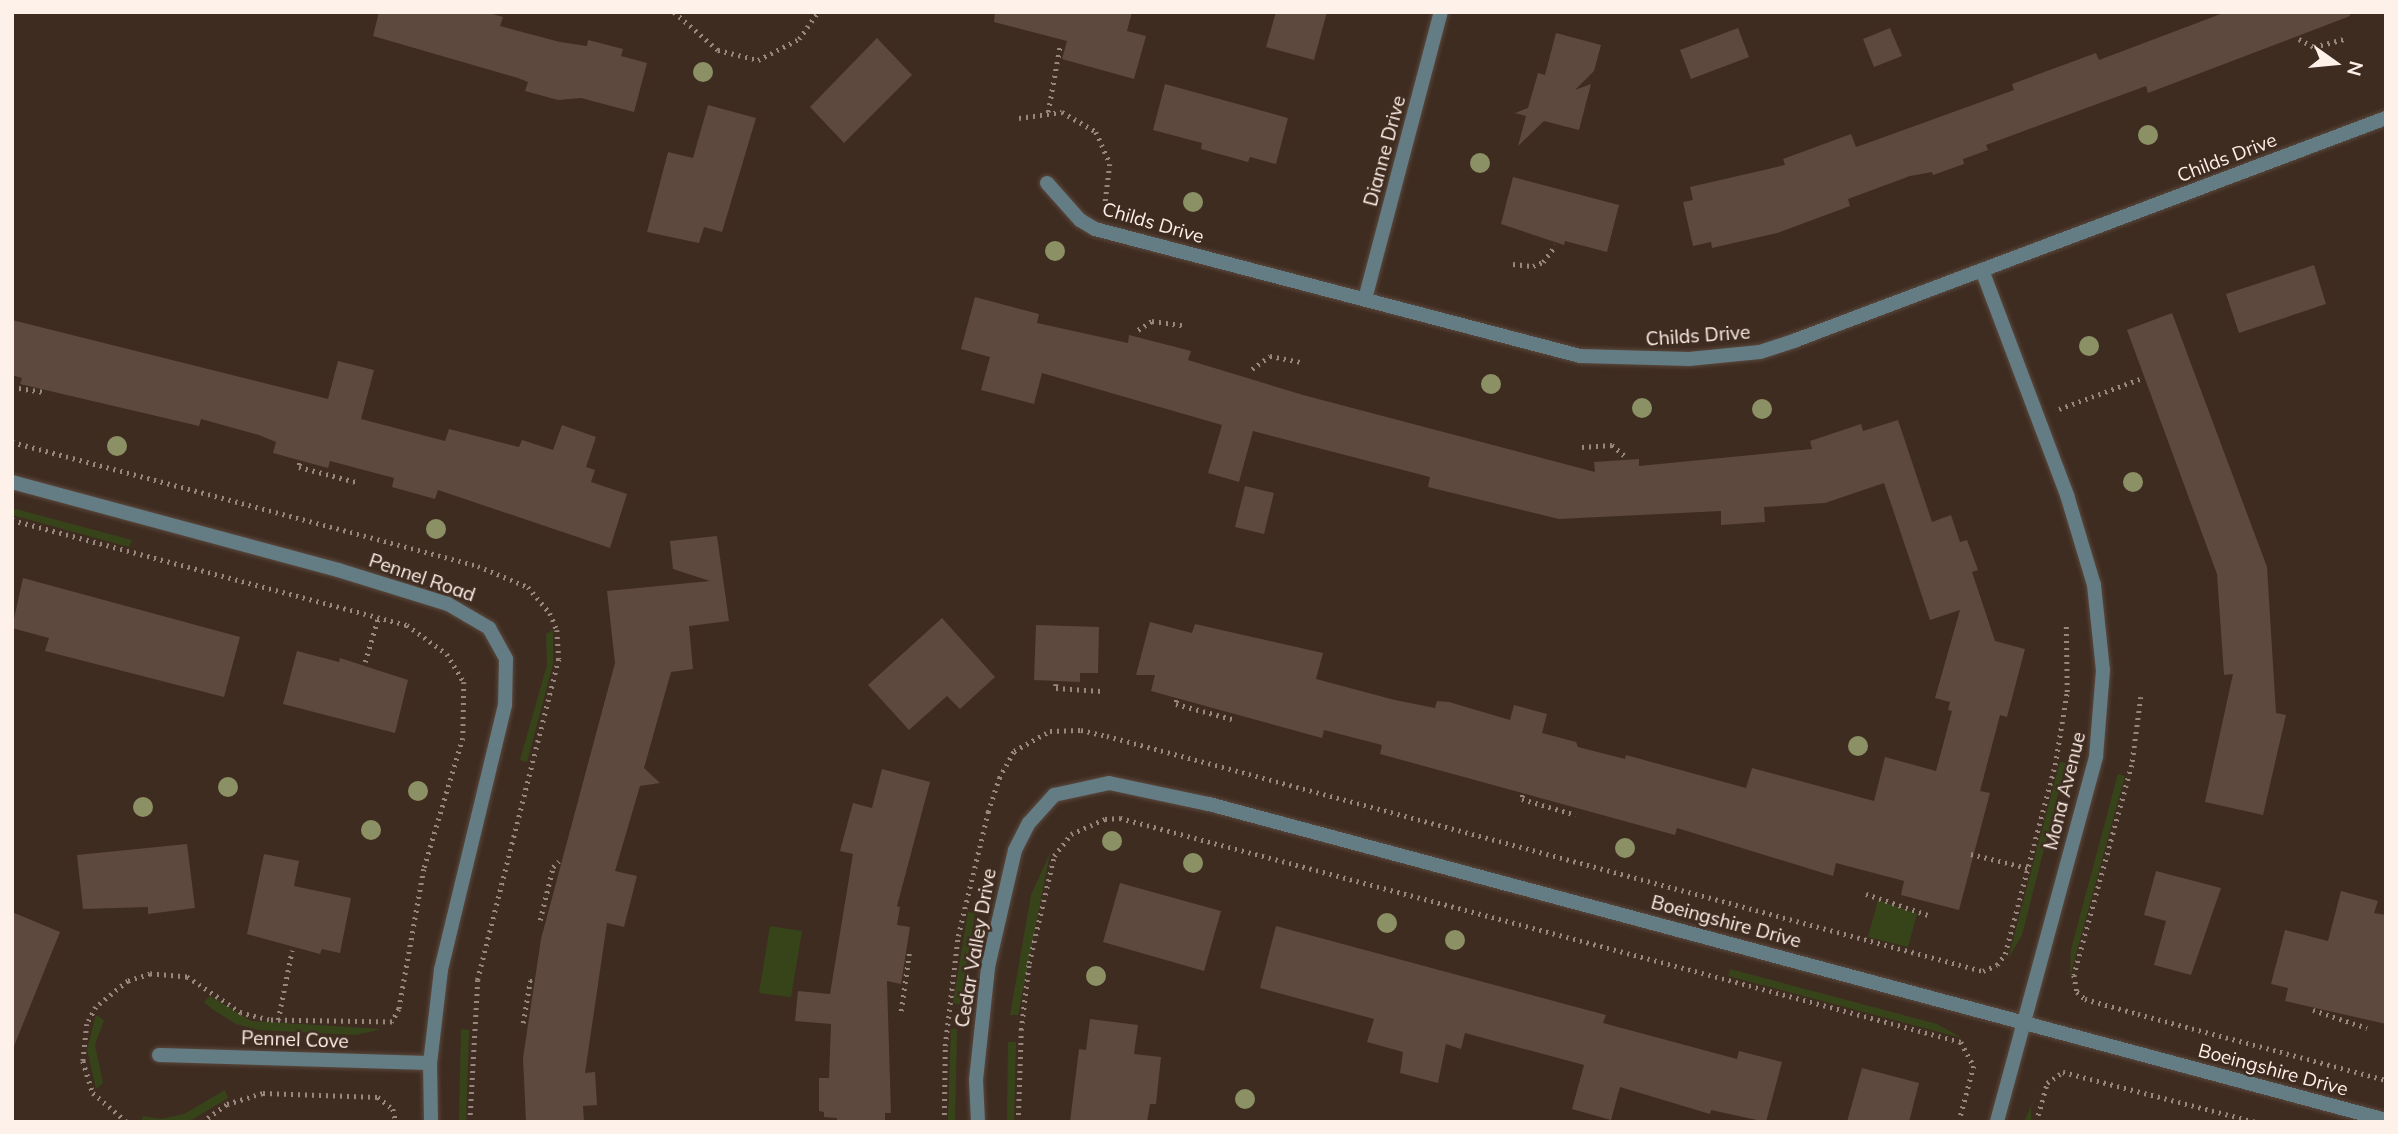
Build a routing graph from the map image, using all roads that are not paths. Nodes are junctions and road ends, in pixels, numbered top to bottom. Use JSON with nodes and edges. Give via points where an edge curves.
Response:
{"nodes":[{"id":1,"x":1441,"y":12,"type":"edge"},
{"id":2,"x":2386,"y":118,"type":"edge"},
{"id":3,"x":1047,"y":183,"type":"dead end"},
{"id":4,"x":1982,"y":270,"type":"junction"},
{"id":5,"x":1365,"y":299,"type":"junction"},
{"id":6,"x":12,"y":482,"type":"edge"},
{"id":7,"x":1054,"y":795,"type":"joint"},
{"id":8,"x":2024,"y":1022,"type":"junction"},
{"id":9,"x":159,"y":1055,"type":"dead end"},
{"id":10,"x":430,"y":1063,"type":"junction"},
{"id":11,"x":2386,"y":1120,"type":"edge"},
{"id":12,"x":431,"y":1122,"type":"edge"},
{"id":13,"x":978,"y":1122,"type":"edge"},
{"id":14,"x":1997,"y":1122,"type":"edge"}],
"edges":[{"from":1,"to":5,"type":"street","name":"Dianne Drive"},
{"from":2,"to":4,"type":"street","name":"Childs Drive"},
{"from":3,"to":5,"type":"street","name":"Childs Drive","via":[[1080,220],[1096,229]]},
{"from":4,"to":5,"type":"street","name":"Childs Drive","via":[[1760,352],[1689,359],[1580,356]]},
{"from":4,"to":8,"type":"street","name":"Mona Avenue","via":[[2067,495],[2102,627],[2096,757]]},
{"from":6,"to":10,"type":"street","name":"Pennel Road","via":[[338,570],[448,604],[489,628],[506,659],[505,705],[446,943]]},
{"from":7,"to":8,"type":"street","name":"Boeingshire Drive","via":[[1109,783],[1134,785]]},
{"from":7,"to":13,"type":"street","name":"Cedar Valley Drive","via":[[1029,823],[1015,850],[1000,906],[980,1027]]},
{"from":8,"to":11,"type":"street","name":"Boeingshire Drive"},
{"from":8,"to":14,"type":"street","name":"Mona Avenue"},
{"from":9,"to":10,"type":"street","name":"Pennel Cove"},
{"from":10,"to":12,"type":"street","name":"Pennel Road"}]}
